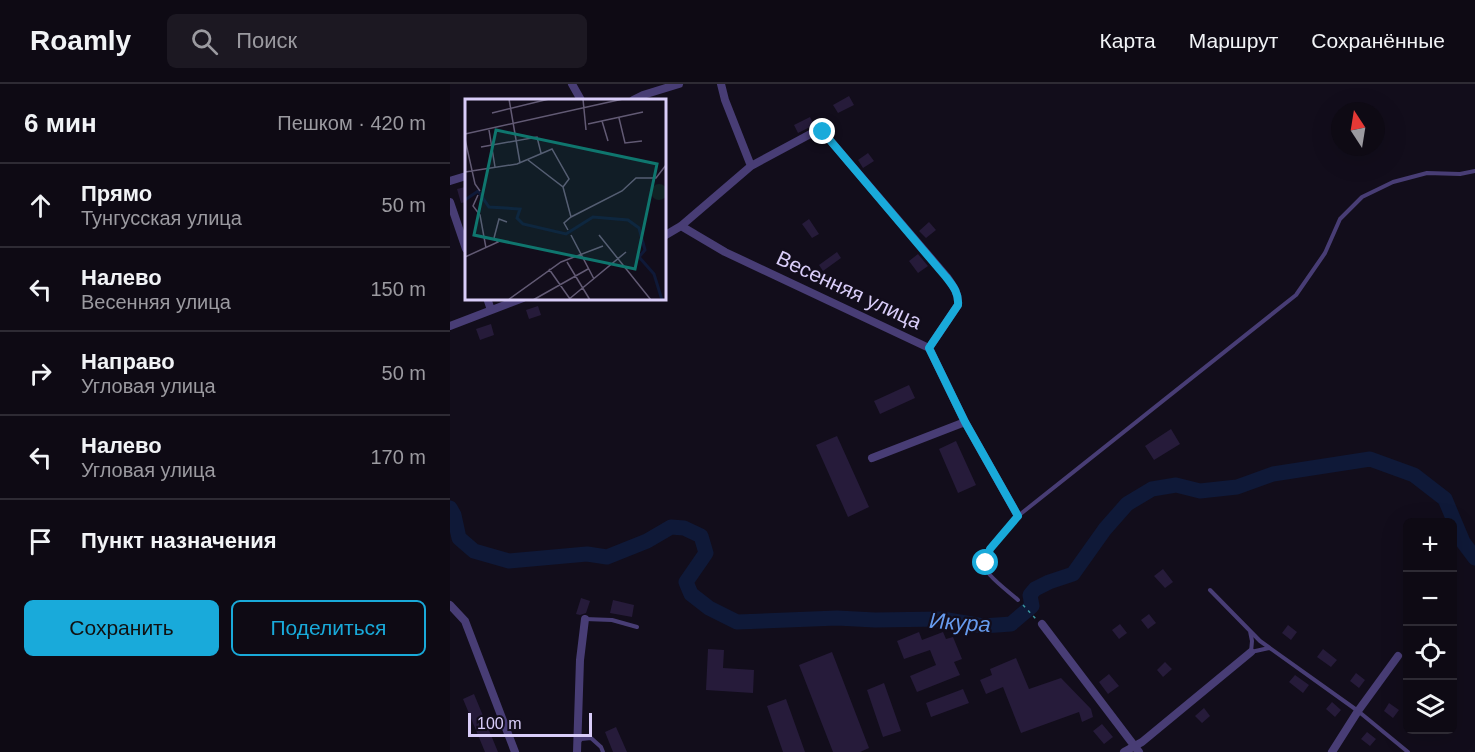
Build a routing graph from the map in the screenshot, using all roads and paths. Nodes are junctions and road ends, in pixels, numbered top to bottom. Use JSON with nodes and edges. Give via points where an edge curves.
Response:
{"nodes":[{"id":1,"x":572,"y":84,"type":"edge"},
{"id":2,"x":679,"y":84,"type":"edge"},
{"id":3,"x":721,"y":84,"type":"edge"},
{"id":4,"x":580,"y":99,"type":"edge"},
{"id":5,"x":636,"y":99,"type":"edge"},
{"id":6,"x":751,"y":166,"type":"junction"},
{"id":7,"x":1475,"y":171,"type":"edge"},
{"id":8,"x":465,"y":176,"type":"edge"},
{"id":9,"x":450,"y":181,"type":"edge"},
{"id":10,"x":450,"y":202,"type":"edge"},
{"id":11,"x":681,"y":225,"type":"junction"},
{"id":12,"x":666,"y":235,"type":"edge"},
{"id":13,"x":465,"y":246,"type":"edge"},
{"id":14,"x":488,"y":300,"type":"edge"},
{"id":15,"x":518,"y":300,"type":"edge"},
{"id":16,"x":491,"y":310,"type":"junction"},
{"id":17,"x":450,"y":326,"type":"edge"},
{"id":18,"x":929,"y":348,"type":"junction"},
{"id":19,"x":965,"y":422,"type":"junction"},
{"id":20,"x":872,"y":458,"type":"dead end"},
{"id":21,"x":1018,"y":516,"type":"junction"},
{"id":22,"x":1210,"y":590,"type":"dead end"},
{"id":23,"x":1018,"y":600,"type":"joint"},
{"id":24,"x":450,"y":605,"type":"edge"},
{"id":25,"x":585,"y":620,"type":"joint"},
{"id":26,"x":1042,"y":624,"type":"joint"},
{"id":27,"x":637,"y":627,"type":"dead end"},
{"id":28,"x":1249,"y":627,"type":"junction"},
{"id":29,"x":1271,"y":648,"type":"junction"},
{"id":30,"x":1251,"y":652,"type":"junction"},
{"id":31,"x":1398,"y":656,"type":"dead end"},
{"id":32,"x":1358,"y":711,"type":"junction"},
{"id":33,"x":577,"y":748,"type":"edge"},
{"id":34,"x":1136,"y":749,"type":"edge"},
{"id":35,"x":515,"y":752,"type":"edge"},
{"id":36,"x":603,"y":752,"type":"edge"},
{"id":37,"x":1124,"y":752,"type":"edge"},
{"id":38,"x":1332,"y":752,"type":"edge"},
{"id":39,"x":1408,"y":752,"type":"edge"}],
"edges":[{"from":1,"to":4,"type":"street"},
{"from":2,"to":5,"type":"street"},
{"from":3,"to":6,"type":"street"},
{"from":6,"to":11,"type":"street"},
{"from":6,"to":18,"type":"street","via":[[816,131],[823,132],[956,290],[958,305]]},
{"from":7,"to":21,"type":"lane","via":[[1427,173],[1393,182],[1362,197],[1340,219],[1325,253],[1296,295]]},
{"from":8,"to":9,"type":"street"},
{"from":10,"to":13,"type":"street"},
{"from":11,"to":12,"type":"street"},
{"from":11,"to":18,"type":"street","name":"Весенняя улица","via":[[725,252]]},
{"from":14,"to":16,"type":"street"},
{"from":15,"to":16,"type":"street"},
{"from":16,"to":17,"type":"street"},
{"from":18,"to":19,"type":"street","name":"Весенняя улица"},
{"from":19,"to":20,"type":"street"},
{"from":19,"to":21,"type":"street","name":"Весенняя улица"},
{"from":21,"to":23,"type":"lane","via":[[990,549],[986,563],[989,574]]},
{"from":22,"to":28,"type":"lane"},
{"from":23,"to":26,"type":"path"},
{"from":24,"to":35,"type":"street","via":[[465,621]]},
{"from":25,"to":27,"type":"lane","via":[[612,620]]},
{"from":25,"to":33,"type":"street"},
{"from":26,"to":34,"type":"street"},
{"from":28,"to":29,"type":"lane"},
{"from":28,"to":30,"type":"lane"},
{"from":29,"to":30,"type":"lane"},
{"from":29,"to":32,"type":"lane"},
{"from":30,"to":34,"type":"street"},
{"from":31,"to":32,"type":"street"},
{"from":32,"to":38,"type":"street"},
{"from":32,"to":39,"type":"lane"},
{"from":33,"to":36,"type":"lane","via":[[581,739],[591,738]]},
{"from":34,"to":37,"type":"street"}]}
